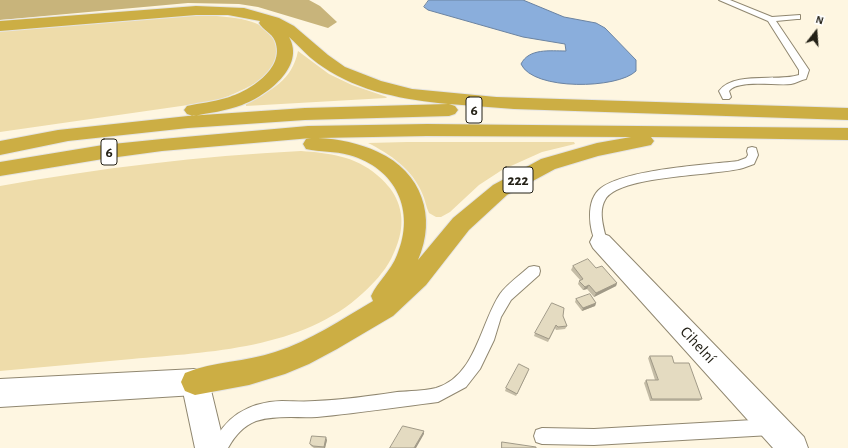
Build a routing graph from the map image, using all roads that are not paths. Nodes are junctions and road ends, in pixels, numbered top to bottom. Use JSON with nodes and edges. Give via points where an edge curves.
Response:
{"nodes":[{"id":1,"x":723,"y":0,"type":"edge"},
{"id":2,"x":243,"y":13,"type":"junction"},
{"id":3,"x":797,"y":17,"type":"dead end"},
{"id":4,"x":771,"y":19,"type":"junction"},
{"id":5,"x":0,"y":26,"type":"edge"},
{"id":6,"x":726,"y":97,"type":"dead end"},
{"id":7,"x":644,"y":108,"type":"junction"},
{"id":8,"x":848,"y":114,"type":"edge"},
{"id":9,"x":732,"y":133,"type":"junction"},
{"id":10,"x":848,"y":134,"type":"edge"},
{"id":11,"x":58,"y":136,"type":"junction"},
{"id":12,"x":218,"y":140,"type":"junction"},
{"id":13,"x":0,"y":148,"type":"edge"},
{"id":14,"x":752,"y":151,"type":"dead end"},
{"id":15,"x":0,"y":169,"type":"edge"},
{"id":16,"x":601,"y":242,"type":"joint"},
{"id":17,"x":534,"y":271,"type":"dead end"},
{"id":18,"x":353,"y":325,"type":"junction"},
{"id":19,"x":195,"y":382,"type":"junction"},
{"id":20,"x":0,"y":393,"type":"edge"},
{"id":21,"x":774,"y":427,"type":"junction"},
{"id":22,"x":542,"y":436,"type":"dead end"},
{"id":23,"x":210,"y":448,"type":"edge"},
{"id":24,"x":219,"y":448,"type":"edge"},
{"id":25,"x":793,"y":448,"type":"edge"}],
"edges":[{"from":1,"to":4,"type":"lane"},
{"from":2,"to":5,"type":"highway","via":[[200,10]]},
{"from":2,"to":7,"type":"highway","via":[[259,15],[281,24],[328,63],[352,76],[383,87],[423,96],[484,101]]},
{"from":2,"to":11,"type":"highway","via":[[264,21],[276,31],[284,43],[285,61],[275,75],[259,89],[240,99],[217,106]]},
{"from":3,"to":4,"type":"lane"},
{"from":4,"to":6,"type":"lane","via":[[804,70],[803,77],[790,81],[742,82],[728,86],[724,91]]},
{"from":7,"to":8,"type":"highway","number":"6"},
{"from":7,"to":11,"type":"highway","number":"6","via":[[305,114],[188,122]]},
{"from":9,"to":10,"type":"highway","number":"6"},
{"from":9,"to":12,"type":"highway","number":"6","via":[[308,132]]},
{"from":9,"to":18,"type":"highway","number":"222","via":[[652,140],[597,150],[548,164],[500,190],[461,224],[418,278],[384,308]]},
{"from":11,"to":13,"type":"highway","number":"6"},
{"from":12,"to":15,"type":"highway","number":"6","via":[[103,152]]},
{"from":12,"to":18,"type":"highway","via":[[355,150],[375,158],[401,179],[414,202],[417,227],[414,241],[402,270],[388,292]]},
{"from":14,"to":16,"type":"lane","via":[[750,161],[739,165],[618,183],[603,193],[596,208]]},
{"from":16,"to":21,"type":"street","name":"Cihelní"},
{"from":17,"to":24,"type":"lane","via":[[506,296],[495,315],[487,340],[461,382],[438,395],[351,406],[280,409],[254,414],[227,432]]},
{"from":18,"to":19,"type":"highway","number":"222","via":[[328,341],[275,365]]},
{"from":19,"to":20,"type":"street","number":"222"},
{"from":19,"to":23,"type":"street"},
{"from":21,"to":22,"type":"lane","via":[[594,437]]},
{"from":21,"to":25,"type":"street","name":"Cihelní"}]}
